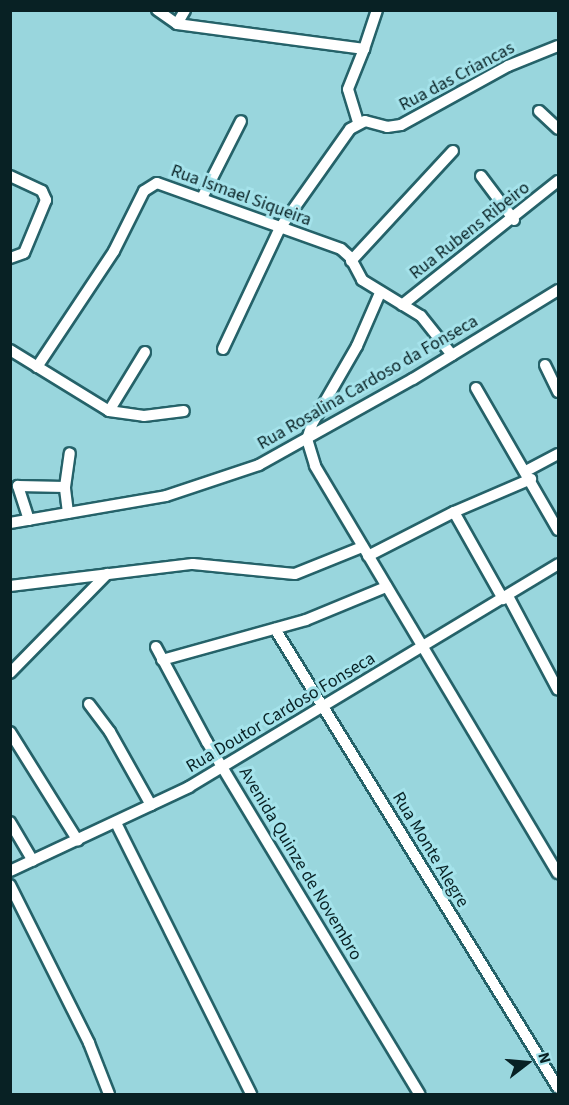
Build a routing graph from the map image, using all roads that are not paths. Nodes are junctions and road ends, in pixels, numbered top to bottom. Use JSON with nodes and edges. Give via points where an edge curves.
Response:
{"nodes":[{"id":1,"x":157,"y":10,"type":"edge"},
{"id":2,"x":185,"y":10,"type":"edge"},
{"id":3,"x":377,"y":10,"type":"edge"},
{"id":4,"x":177,"y":24,"type":"junction"},
{"id":5,"x":558,"y":46,"type":"edge"},
{"id":6,"x":364,"y":49,"type":"junction"},
{"id":7,"x":539,"y":111,"type":"dead end"},
{"id":8,"x":241,"y":121,"type":"dead end"},
{"id":9,"x":358,"y":122,"type":"junction"},
{"id":10,"x":558,"y":129,"type":"edge"},
{"id":11,"x":453,"y":151,"type":"dead end"},
{"id":12,"x":10,"y":176,"type":"edge"},
{"id":13,"x":481,"y":176,"type":"dead end"},
{"id":14,"x":558,"y":182,"type":"edge"},
{"id":15,"x":202,"y":198,"type":"junction"},
{"id":16,"x":514,"y":220,"type":"junction"},
{"id":17,"x":280,"y":228,"type":"junction"},
{"id":18,"x":10,"y":258,"type":"edge"},
{"id":19,"x":351,"y":261,"type":"junction"},
{"id":20,"x":558,"y":290,"type":"edge"},
{"id":21,"x":380,"y":293,"type":"junction"},
{"id":22,"x":402,"y":305,"type":"junction"},
{"id":23,"x":223,"y":349,"type":"dead end"},
{"id":24,"x":10,"y":350,"type":"edge"},
{"id":25,"x":145,"y":352,"type":"dead end"},
{"id":26,"x":452,"y":355,"type":"junction"},
{"id":27,"x":545,"y":365,"type":"dead end"},
{"id":28,"x":37,"y":367,"type":"junction"},
{"id":29,"x":476,"y":388,"type":"dead end"},
{"id":30,"x":558,"y":392,"type":"edge"},
{"id":31,"x":109,"y":411,"type":"junction"},
{"id":32,"x":184,"y":411,"type":"dead end"},
{"id":33,"x":307,"y":439,"type":"junction"},
{"id":34,"x":70,"y":453,"type":"dead end"},
{"id":35,"x":558,"y":454,"type":"edge"},
{"id":36,"x":528,"y":475,"type":"junction"},
{"id":37,"x":14,"y":484,"type":"edge"},
{"id":38,"x":65,"y":487,"type":"junction"},
{"id":39,"x":454,"y":512,"type":"junction"},
{"id":40,"x":69,"y":513,"type":"junction"},
{"id":41,"x":28,"y":520,"type":"junction"},
{"id":42,"x":10,"y":523,"type":"edge"},
{"id":43,"x":558,"y":530,"type":"edge"},
{"id":44,"x":365,"y":551,"type":"junction"},
{"id":45,"x":558,"y":564,"type":"edge"},
{"id":46,"x":107,"y":574,"type":"junction"},
{"id":47,"x":10,"y":586,"type":"edge"},
{"id":48,"x":386,"y":587,"type":"junction"},
{"id":49,"x":505,"y":598,"type":"junction"},
{"id":50,"x":275,"y":629,"type":"junction"},
{"id":51,"x":156,"y":647,"type":"dead end"},
{"id":52,"x":423,"y":648,"type":"junction"},
{"id":53,"x":162,"y":660,"type":"junction"},
{"id":54,"x":10,"y":673,"type":"edge"},
{"id":55,"x":558,"y":690,"type":"edge"},
{"id":56,"x":89,"y":704,"type":"dead end"},
{"id":57,"x":324,"y":707,"type":"junction"},
{"id":58,"x":10,"y":732,"type":"edge"},
{"id":59,"x":223,"y":767,"type":"junction"},
{"id":60,"x":151,"y":805,"type":"junction"},
{"id":61,"x":10,"y":822,"type":"edge"},
{"id":62,"x":116,"y":823,"type":"junction"},
{"id":63,"x":78,"y":841,"type":"junction"},
{"id":64,"x":33,"y":861,"type":"junction"},
{"id":65,"x":10,"y":871,"type":"edge"},
{"id":66,"x":558,"y":873,"type":"edge"},
{"id":67,"x":10,"y":885,"type":"edge"},
{"id":68,"x":558,"y":1088,"type":"edge"},
{"id":69,"x":109,"y":1095,"type":"edge"},
{"id":70,"x":251,"y":1095,"type":"edge"},
{"id":71,"x":419,"y":1095,"type":"edge"}],
"edges":[{"from":1,"to":4,"type":"street"},
{"from":2,"to":4,"type":"street"},
{"from":3,"to":6,"type":"street"},
{"from":4,"to":6,"type":"street"},
{"from":5,"to":9,"type":"street","name":"Rua das Criancas","via":[[508,66],[401,125]]},
{"from":6,"to":9,"type":"street","via":[[348,90]]},
{"from":7,"to":10,"type":"street"},
{"from":8,"to":15,"type":"street"},
{"from":9,"to":17,"type":"street"},
{"from":11,"to":19,"type":"street"},
{"from":12,"to":18,"type":"street","via":[[42,191],[46,200],[24,253]]},
{"from":13,"to":16,"type":"street"},
{"from":14,"to":16,"type":"street","name":"Rua Rubens Ribeiro"},
{"from":15,"to":17,"type":"street","name":"Rua Ismael Siqueira"},
{"from":15,"to":28,"type":"street","name":"Rua Ismael Siqueira","via":[[157,183],[147,186],[114,251]]},
{"from":16,"to":22,"type":"street","name":"Rua Rubens Ribeiro"},
{"from":17,"to":19,"type":"street","name":"Rua Ismael Siqueira","via":[[341,249]]},
{"from":17,"to":23,"type":"street"},
{"from":19,"to":21,"type":"street","name":"Rua Ismael Siqueira","via":[[362,280]]},
{"from":20,"to":26,"type":"street","name":"Rua Rosalina Cardoso da Fonseca"},
{"from":21,"to":22,"type":"street","name":"Rua Ismael Siqueira"},
{"from":21,"to":33,"type":"street","via":[[357,346]]},
{"from":22,"to":26,"type":"street","name":"Rua Ismael Siqueira","via":[[421,316]]},
{"from":24,"to":28,"type":"street"},
{"from":25,"to":31,"type":"street"},
{"from":26,"to":33,"type":"street","name":"Rua Rosalina Cardoso da Fonseca"},
{"from":27,"to":30,"type":"street"},
{"from":28,"to":31,"type":"street"},
{"from":29,"to":36,"type":"street"},
{"from":31,"to":32,"type":"street","via":[[144,416]]},
{"from":33,"to":40,"type":"street","name":"Rua Rosalina Cardoso da Fonseca","via":[[286,453],[218,481],[166,496]]},
{"from":33,"to":44,"type":"street","via":[[319,477]]},
{"from":34,"to":38,"type":"street"},
{"from":35,"to":36,"type":"street"},
{"from":36,"to":39,"type":"street"},
{"from":36,"to":43,"type":"street"},
{"from":37,"to":38,"type":"street"},
{"from":37,"to":41,"type":"street"},
{"from":38,"to":40,"type":"street"},
{"from":39,"to":44,"type":"street"},
{"from":39,"to":49,"type":"street"},
{"from":40,"to":41,"type":"street","name":"Rua Rosalina Cardoso da Fonseca"},
{"from":41,"to":42,"type":"street","name":"Rua Rosalina Cardoso da Fonseca"},
{"from":44,"to":46,"type":"street","via":[[294,574],[193,564]]},
{"from":44,"to":48,"type":"street"},
{"from":45,"to":49,"type":"street","name":"Rua Doutor Cardoso Fonseca"},
{"from":46,"to":47,"type":"street"},
{"from":46,"to":54,"type":"street"},
{"from":48,"to":50,"type":"street"},
{"from":48,"to":52,"type":"street"},
{"from":49,"to":52,"type":"street","name":"Rua Doutor Cardoso Fonseca"},
{"from":49,"to":55,"type":"street"},
{"from":50,"to":53,"type":"street","via":[[259,630]]},
{"from":50,"to":57,"type":"street","name":"Rua Monte Alegre"},
{"from":51,"to":53,"type":"street","name":"Avenida Quinze de Novembro"},
{"from":52,"to":57,"type":"street","name":"Rua Doutor Cardoso Fonseca"},
{"from":52,"to":66,"type":"street"},
{"from":53,"to":59,"type":"street","name":"Avenida Quinze de Novembro"},
{"from":56,"to":60,"type":"street","via":[[110,732]]},
{"from":57,"to":59,"type":"street","name":"Rua Doutor Cardoso Fonseca"},
{"from":57,"to":68,"type":"street","name":"Rua Monte Alegre"},
{"from":58,"to":63,"type":"street"},
{"from":59,"to":60,"type":"street","name":"Rua Doutor Cardoso Fonseca"},
{"from":59,"to":71,"type":"street","name":"Avenida Quinze de Novembro"},
{"from":60,"to":62,"type":"street","name":"Rua Doutor Cardoso Fonseca"},
{"from":61,"to":64,"type":"street"},
{"from":62,"to":63,"type":"street","name":"Rua Doutor Cardoso Fonseca"},
{"from":62,"to":70,"type":"street"},
{"from":63,"to":64,"type":"street","name":"Rua Doutor Cardoso Fonseca"},
{"from":64,"to":65,"type":"street","name":"Rua Doutor Cardoso Fonseca"},
{"from":67,"to":69,"type":"street","via":[[88,1043]]}]}
